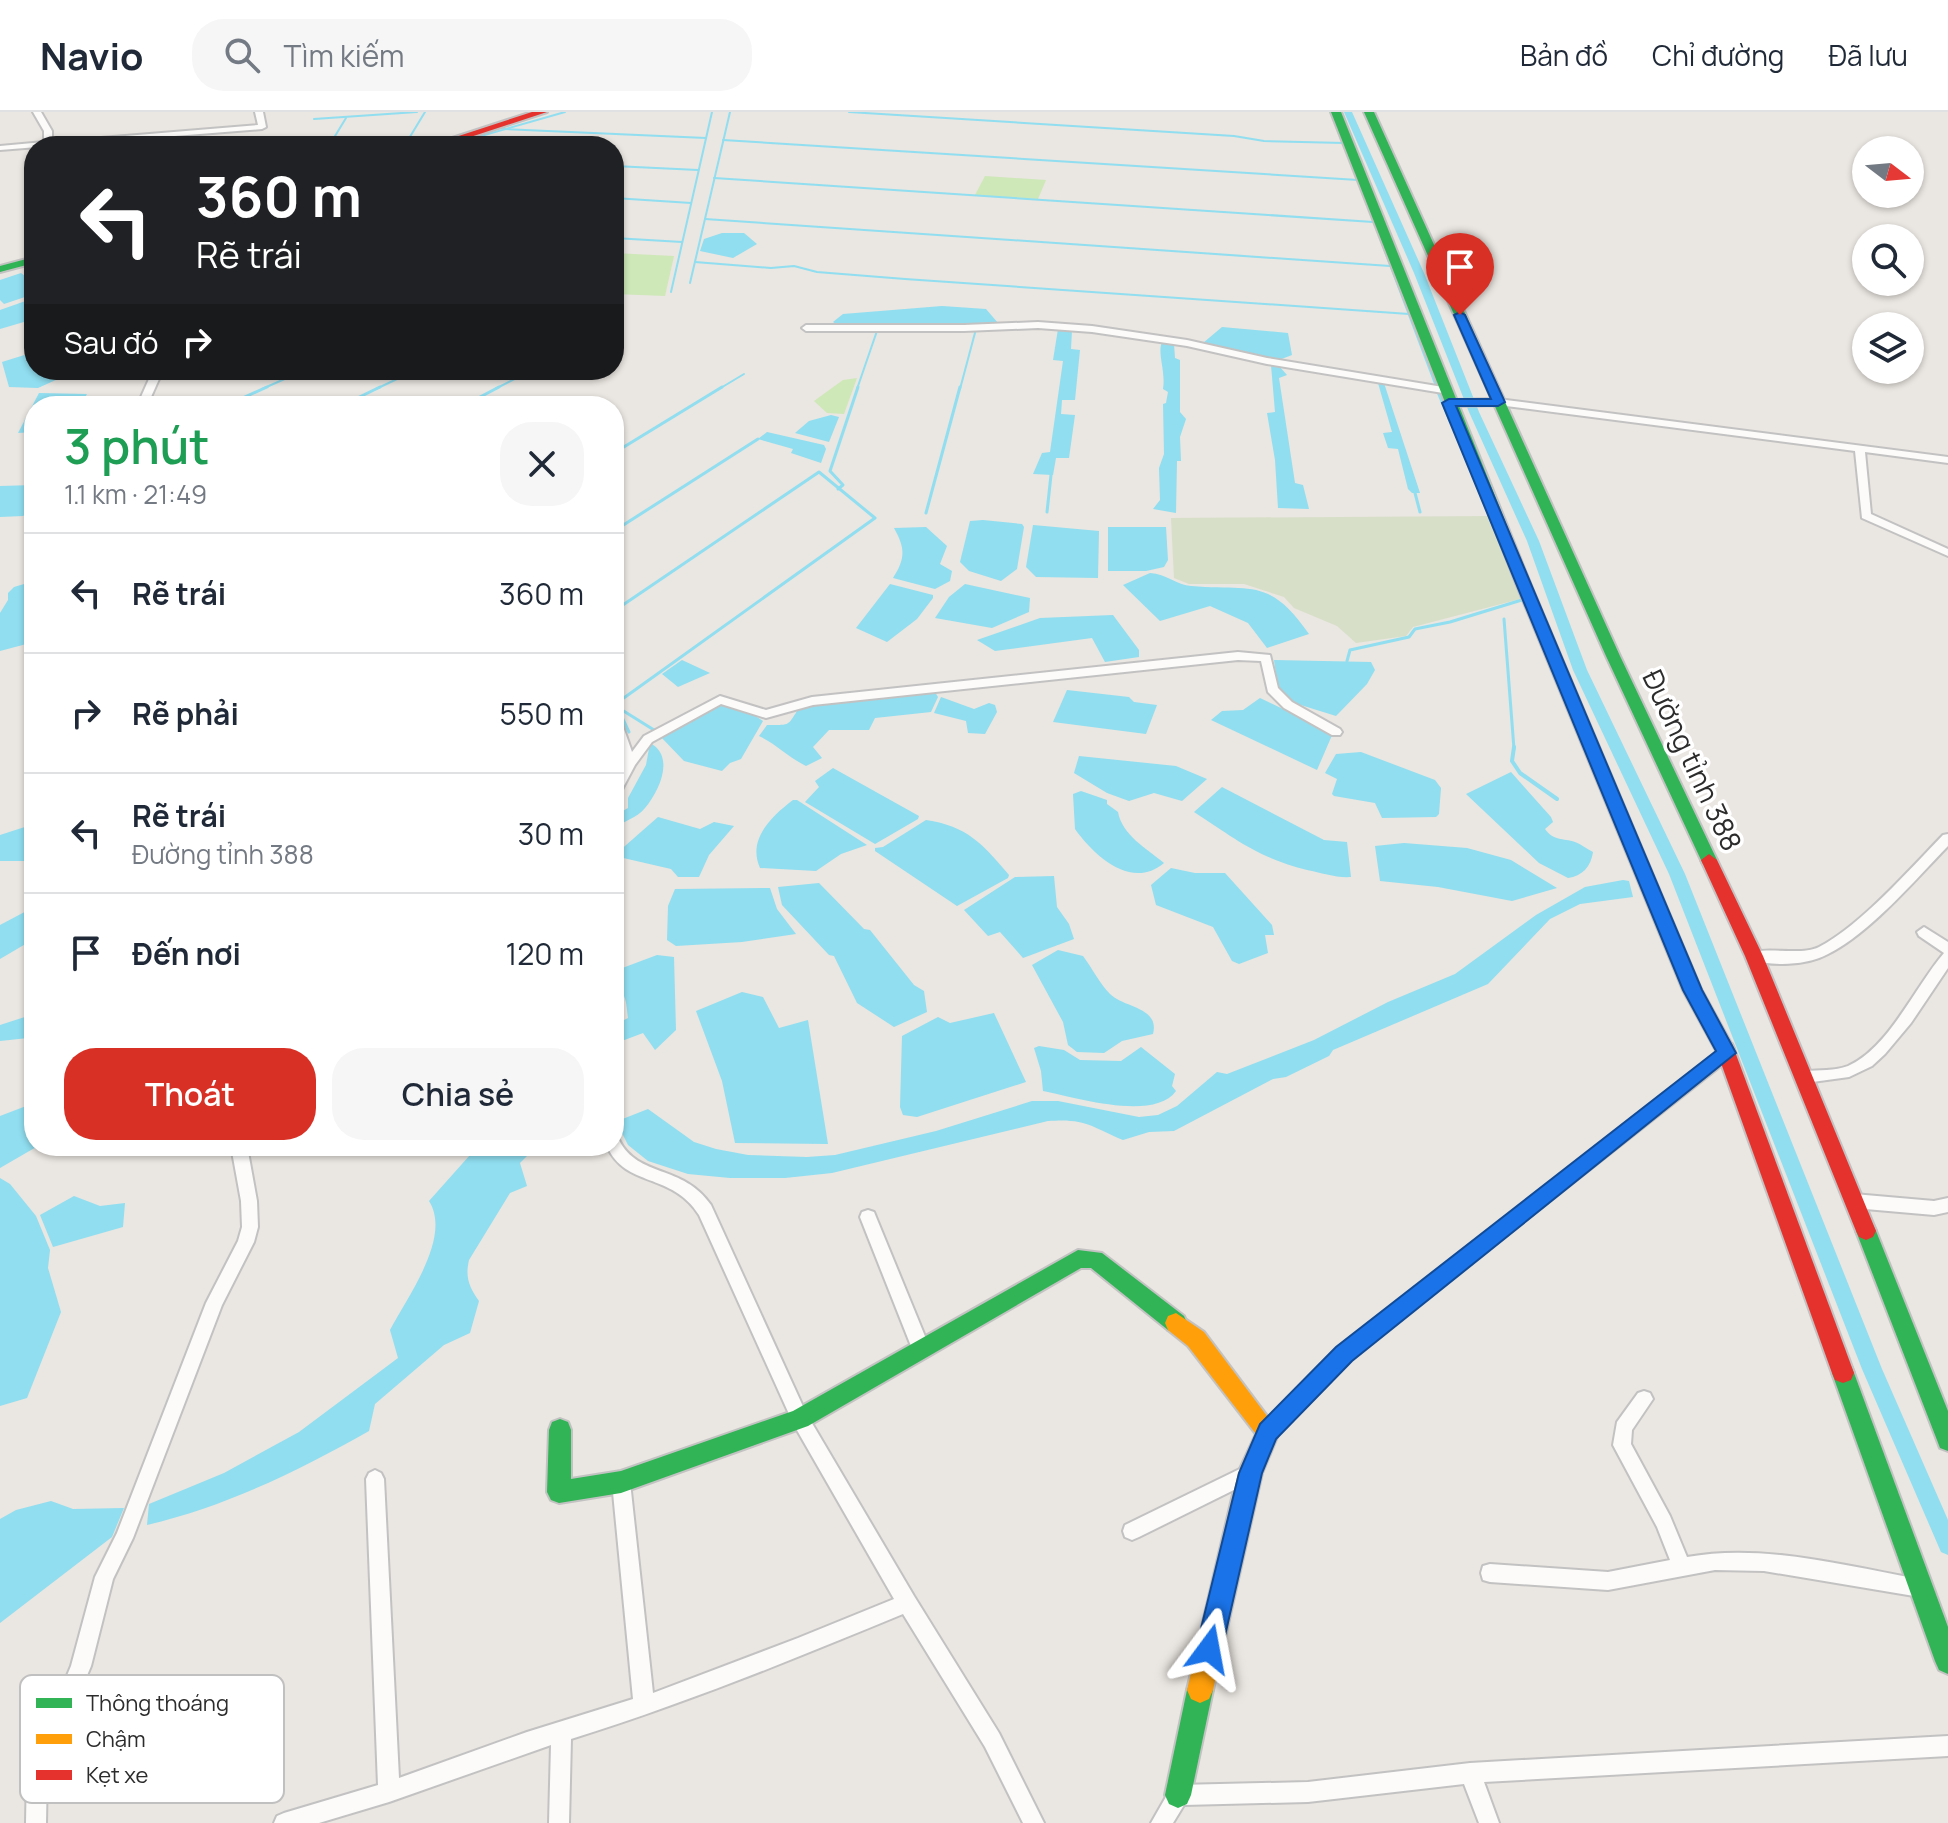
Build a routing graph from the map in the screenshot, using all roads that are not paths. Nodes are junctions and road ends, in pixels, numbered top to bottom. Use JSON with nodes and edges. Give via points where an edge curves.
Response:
{"nodes":[{"id":1,"x":37,"y":112,"type":"edge"},
{"id":2,"x":259,"y":112,"type":"edge"},
{"id":3,"x":542,"y":112,"type":"edge"},
{"id":4,"x":1336,"y":112,"type":"edge"},
{"id":5,"x":1369,"y":112,"type":"edge"},
{"id":6,"x":48,"y":136,"type":"edge"},
{"id":7,"x":155,"y":136,"type":"edge"},
{"id":8,"x":465,"y":136,"type":"edge"},
{"id":9,"x":24,"y":146,"type":"edge"},
{"id":10,"x":0,"y":148,"type":"edge"},
{"id":11,"x":24,"y":263,"type":"edge"},
{"id":12,"x":0,"y":269,"type":"edge"},
{"id":13,"x":806,"y":328,"type":"dead end"},
{"id":14,"x":1448,"y":398,"type":"junction"},
{"id":15,"x":1496,"y":402,"type":"junction"},
{"id":16,"x":1860,"y":448,"type":"junction"},
{"id":17,"x":1948,"y":460,"type":"edge"},
{"id":18,"x":1948,"y":553,"type":"edge"},
{"id":19,"x":1336,"y":732,"type":"dead end"},
{"id":20,"x":624,"y":747,"type":"edge"},
{"id":21,"x":630,"y":764,"type":"junction"},
{"id":22,"x":624,"y":775,"type":"edge"},
{"id":23,"x":1948,"y":838,"type":"edge"},
{"id":24,"x":1924,"y":932,"type":"dead end"},
{"id":25,"x":1948,"y":949,"type":"edge"},
{"id":26,"x":1754,"y":956,"type":"junction"},
{"id":27,"x":1948,"y":957,"type":"edge"},
{"id":28,"x":1727,"y":1053,"type":"junction"},
{"id":29,"x":1805,"y":1077,"type":"junction"},
{"id":30,"x":241,"y":1156,"type":"edge"},
{"id":31,"x":621,"y":1156,"type":"edge"},
{"id":32,"x":1854,"y":1201,"type":"junction"},
{"id":33,"x":1948,"y":1205,"type":"edge"},
{"id":34,"x":868,"y":1217,"type":"dead end"},
{"id":35,"x":922,"y":1351,"type":"junction"},
{"id":36,"x":1939,"y":1396,"type":"edge"},
{"id":37,"x":1644,"y":1399,"type":"dead end"},
{"id":38,"x":800,"y":1419,"type":"junction"},
{"id":39,"x":560,"y":1430,"type":"dead end"},
{"id":40,"x":1268,"y":1432,"type":"junction"},
{"id":41,"x":1948,"y":1440,"type":"edge"},
{"id":42,"x":1250,"y":1473,"type":"junction"},
{"id":43,"x":375,"y":1479,"type":"dead end"},
{"id":44,"x":621,"y":1482,"type":"junction"},
{"id":45,"x":1132,"y":1531,"type":"dead end"},
{"id":46,"x":1682,"y":1567,"type":"junction"},
{"id":47,"x":1490,"y":1573,"type":"dead end"},
{"id":48,"x":1920,"y":1588,"type":"junction"},
{"id":49,"x":907,"y":1603,"type":"junction"},
{"id":50,"x":1948,"y":1661,"type":"edge"},
{"id":51,"x":77,"y":1675,"type":"edge"},
{"id":52,"x":644,"y":1706,"type":"junction"},
{"id":53,"x":561,"y":1731,"type":"junction"},
{"id":54,"x":1948,"y":1746,"type":"edge"},
{"id":55,"x":1470,"y":1773,"type":"junction"},
{"id":56,"x":389,"y":1792,"type":"junction"},
{"id":57,"x":1178,"y":1795,"type":"junction"},
{"id":58,"x":36,"y":1803,"type":"edge"},
{"id":59,"x":293,"y":1822,"type":"edge"},
{"id":60,"x":36,"y":1823,"type":"edge"},
{"id":61,"x":559,"y":1823,"type":"edge"},
{"id":62,"x":1034,"y":1823,"type":"edge"},
{"id":63,"x":1161,"y":1823,"type":"edge"},
{"id":64,"x":1489,"y":1823,"type":"edge"}],
"edges":[{"from":1,"to":6,"type":"street"},
{"from":2,"to":7,"type":"street","via":[[262,127]]},
{"from":3,"to":8,"type":"street"},
{"from":4,"to":14,"type":"street"},
{"from":5,"to":15,"type":"street","name":"Đường tỉnh 388"},
{"from":9,"to":10,"type":"street"},
{"from":11,"to":12,"type":"street"},
{"from":13,"to":14,"type":"street","via":[[1068,327],[1187,343]]},
{"from":14,"to":15,"type":"street"},
{"from":14,"to":28,"type":"street","via":[[1692,990]]},
{"from":15,"to":16,"type":"street"},
{"from":15,"to":26,"type":"street","name":"Đường tỉnh 388"},
{"from":16,"to":17,"type":"street"},
{"from":16,"to":18,"type":"street","via":[[1866,516]]},
{"from":19,"to":21,"type":"street","via":[[1288,705],[1272,689],[1266,658],[1238,656],[812,701],[766,714],[720,700],[648,739]]},
{"from":20,"to":21,"type":"street"},
{"from":21,"to":22,"type":"street"},
{"from":23,"to":26,"type":"street","via":[[1869,916],[1823,952]]},
{"from":24,"to":25,"type":"street"},
{"from":26,"to":29,"type":"street","name":"Đường tỉnh 388"},
{"from":27,"to":29,"type":"street","via":[[1903,1022],[1862,1065]]},
{"from":28,"to":40,"type":"street","via":[[1344,1354]]},
{"from":28,"to":48,"type":"street"},
{"from":29,"to":32,"type":"street","name":"Đường tỉnh 388"},
{"from":30,"to":51,"type":"street","via":[[250,1214],[246,1242],[214,1303],[124,1538],[104,1577]]},
{"from":31,"to":38,"type":"street","via":[[635,1168],[681,1184],[697,1198]]},
{"from":32,"to":33,"type":"street"},
{"from":32,"to":36,"type":"street","name":"Đường tỉnh 388"},
{"from":34,"to":35,"type":"street"},
{"from":35,"to":38,"type":"street"},
{"from":35,"to":40,"type":"street","via":[[1078,1259],[1095,1259],[1196,1339]]},
{"from":36,"to":41,"type":"street","name":"Đường tỉnh 388"},
{"from":37,"to":46,"type":"street","via":[[1623,1428],[1622,1445]]},
{"from":38,"to":44,"type":"street"},
{"from":38,"to":49,"type":"street"},
{"from":39,"to":44,"type":"street","via":[[559,1492]]},
{"from":40,"to":42,"type":"street"},
{"from":42,"to":45,"type":"street"},
{"from":42,"to":57,"type":"street"},
{"from":43,"to":56,"type":"street"},
{"from":44,"to":52,"type":"street"},
{"from":46,"to":47,"type":"street","via":[[1608,1581]]},
{"from":46,"to":48,"type":"street","via":[[1764,1562]]},
{"from":48,"to":50,"type":"street"},
{"from":49,"to":52,"type":"street"},
{"from":49,"to":62,"type":"street","via":[[992,1740]]},
{"from":52,"to":53,"type":"street"},
{"from":53,"to":56,"type":"street"},
{"from":53,"to":61,"type":"street"},
{"from":54,"to":55,"type":"street"},
{"from":55,"to":57,"type":"street","via":[[1308,1792]]},
{"from":55,"to":64,"type":"street"},
{"from":56,"to":59,"type":"street"},
{"from":57,"to":63,"type":"street"},
{"from":58,"to":60,"type":"street"}]}
